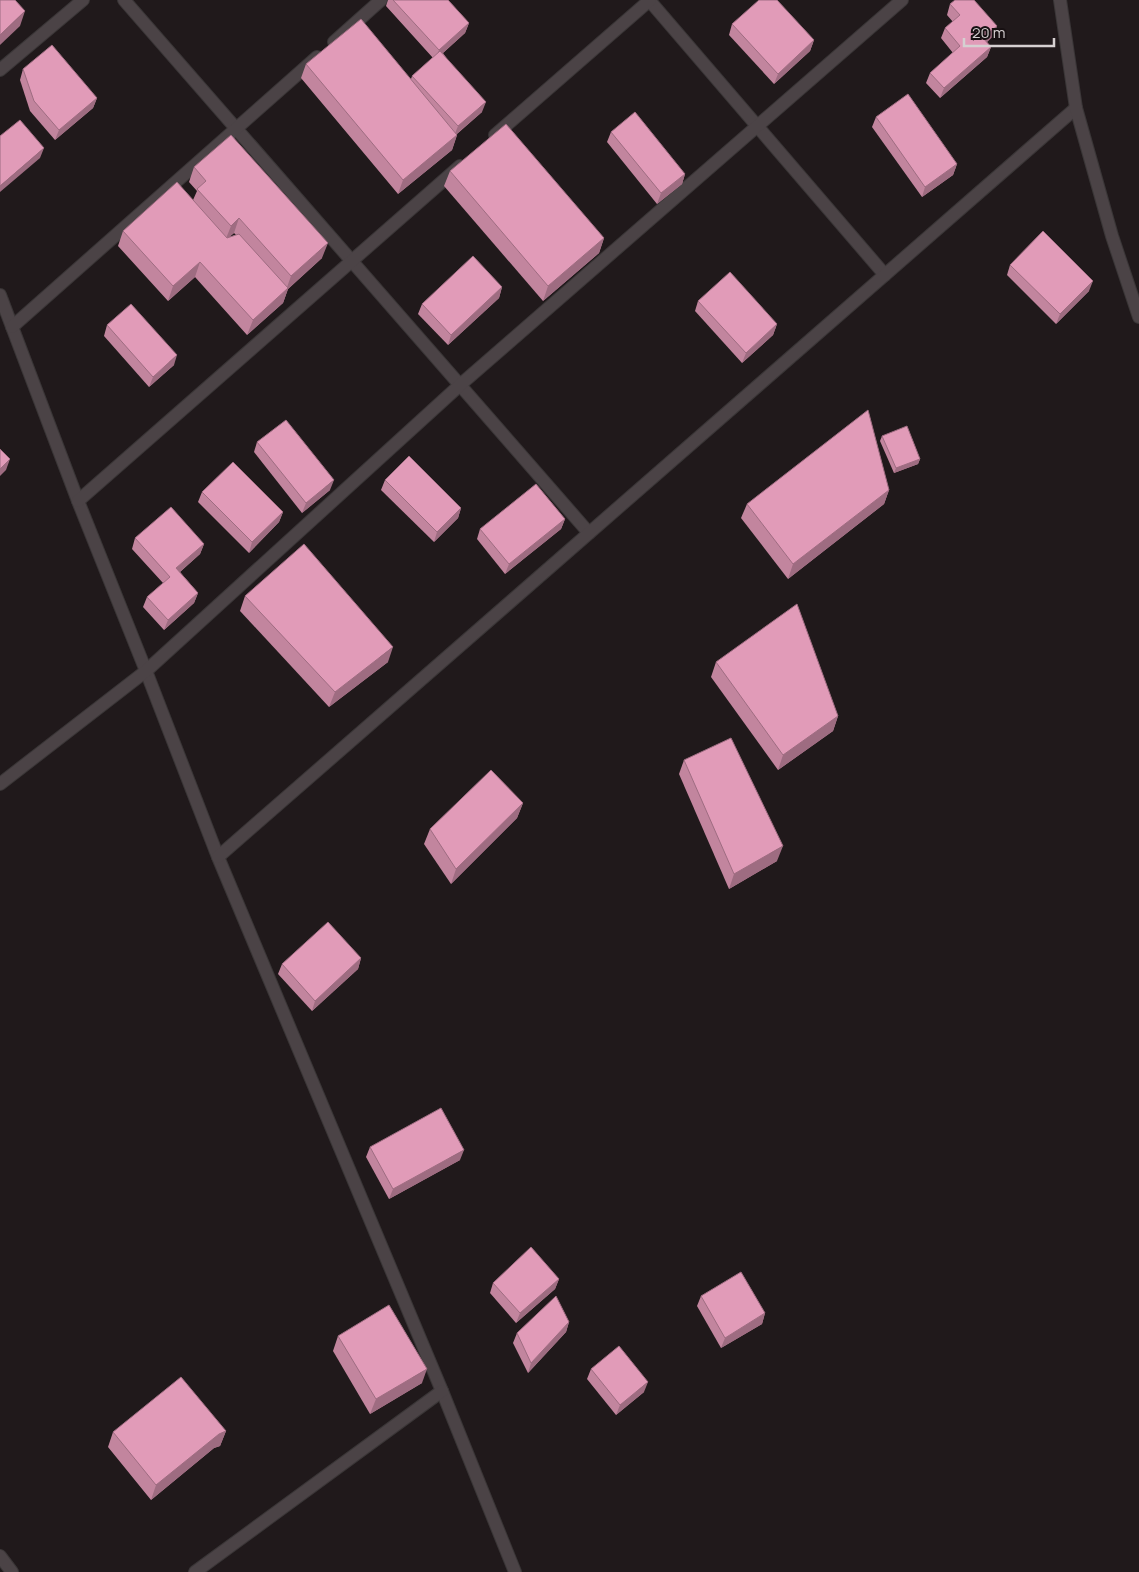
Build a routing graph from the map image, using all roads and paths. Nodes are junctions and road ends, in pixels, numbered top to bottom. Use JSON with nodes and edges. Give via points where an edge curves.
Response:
{"nodes":[{"id":1,"x":83,"y":0,"type":"edge"},
{"id":2,"x":124,"y":0,"type":"edge"},
{"id":3,"x":381,"y":0,"type":"edge"},
{"id":4,"x":649,"y":0,"type":"edge"},
{"id":5,"x":902,"y":0,"type":"edge"},
{"id":6,"x":1060,"y":0,"type":"edge"},
{"id":7,"x":0,"y":70,"type":"edge"},
{"id":8,"x":1076,"y":108,"type":"junction"},
{"id":9,"x":757,"y":126,"type":"junction"},
{"id":10,"x":236,"y":128,"type":"junction"},
{"id":11,"x":486,"y":143,"type":"edge"},
{"id":12,"x":471,"y":156,"type":"edge"},
{"id":13,"x":352,"y":261,"type":"junction"},
{"id":14,"x":885,"y":275,"type":"junction"},
{"id":15,"x":0,"y":295,"type":"edge"},
{"id":16,"x":1139,"y":316,"type":"edge"},
{"id":17,"x":12,"y":327,"type":"junction"},
{"id":18,"x":460,"y":385,"type":"junction"},
{"id":19,"x":78,"y":501,"type":"junction"},
{"id":20,"x":589,"y":533,"type":"junction"},
{"id":21,"x":146,"y":671,"type":"junction"},
{"id":22,"x":0,"y":784,"type":"edge"},
{"id":23,"x":218,"y":857,"type":"junction"},
{"id":24,"x":442,"y":1391,"type":"junction"},
{"id":25,"x":0,"y":1556,"type":"edge"},
{"id":26,"x":12,"y":1572,"type":"edge"},
{"id":27,"x":195,"y":1572,"type":"edge"},
{"id":28,"x":515,"y":1572,"type":"edge"}],
"edges":[{"from":1,"to":7,"type":"street"},
{"from":2,"to":10,"type":"street"},
{"from":3,"to":10,"type":"street"},
{"from":4,"to":9,"type":"street"},
{"from":4,"to":11,"type":"street"},
{"from":5,"to":9,"type":"street"},
{"from":6,"to":8,"type":"street"},
{"from":8,"to":14,"type":"street"},
{"from":8,"to":16,"type":"street","via":[[1112,236]]},
{"from":9,"to":14,"type":"street"},
{"from":9,"to":18,"type":"street"},
{"from":10,"to":13,"type":"street"},
{"from":10,"to":17,"type":"street"},
{"from":12,"to":13,"type":"street"},
{"from":13,"to":18,"type":"street"},
{"from":13,"to":19,"type":"street"},
{"from":14,"to":20,"type":"street"},
{"from":15,"to":17,"type":"street"},
{"from":17,"to":19,"type":"street"},
{"from":18,"to":20,"type":"street"},
{"from":18,"to":21,"type":"street"},
{"from":19,"to":21,"type":"street"},
{"from":20,"to":23,"type":"street"},
{"from":21,"to":22,"type":"street"},
{"from":21,"to":23,"type":"street"},
{"from":23,"to":24,"type":"street"},
{"from":24,"to":27,"type":"street"},
{"from":24,"to":28,"type":"street"},
{"from":25,"to":26,"type":"street"}]}
